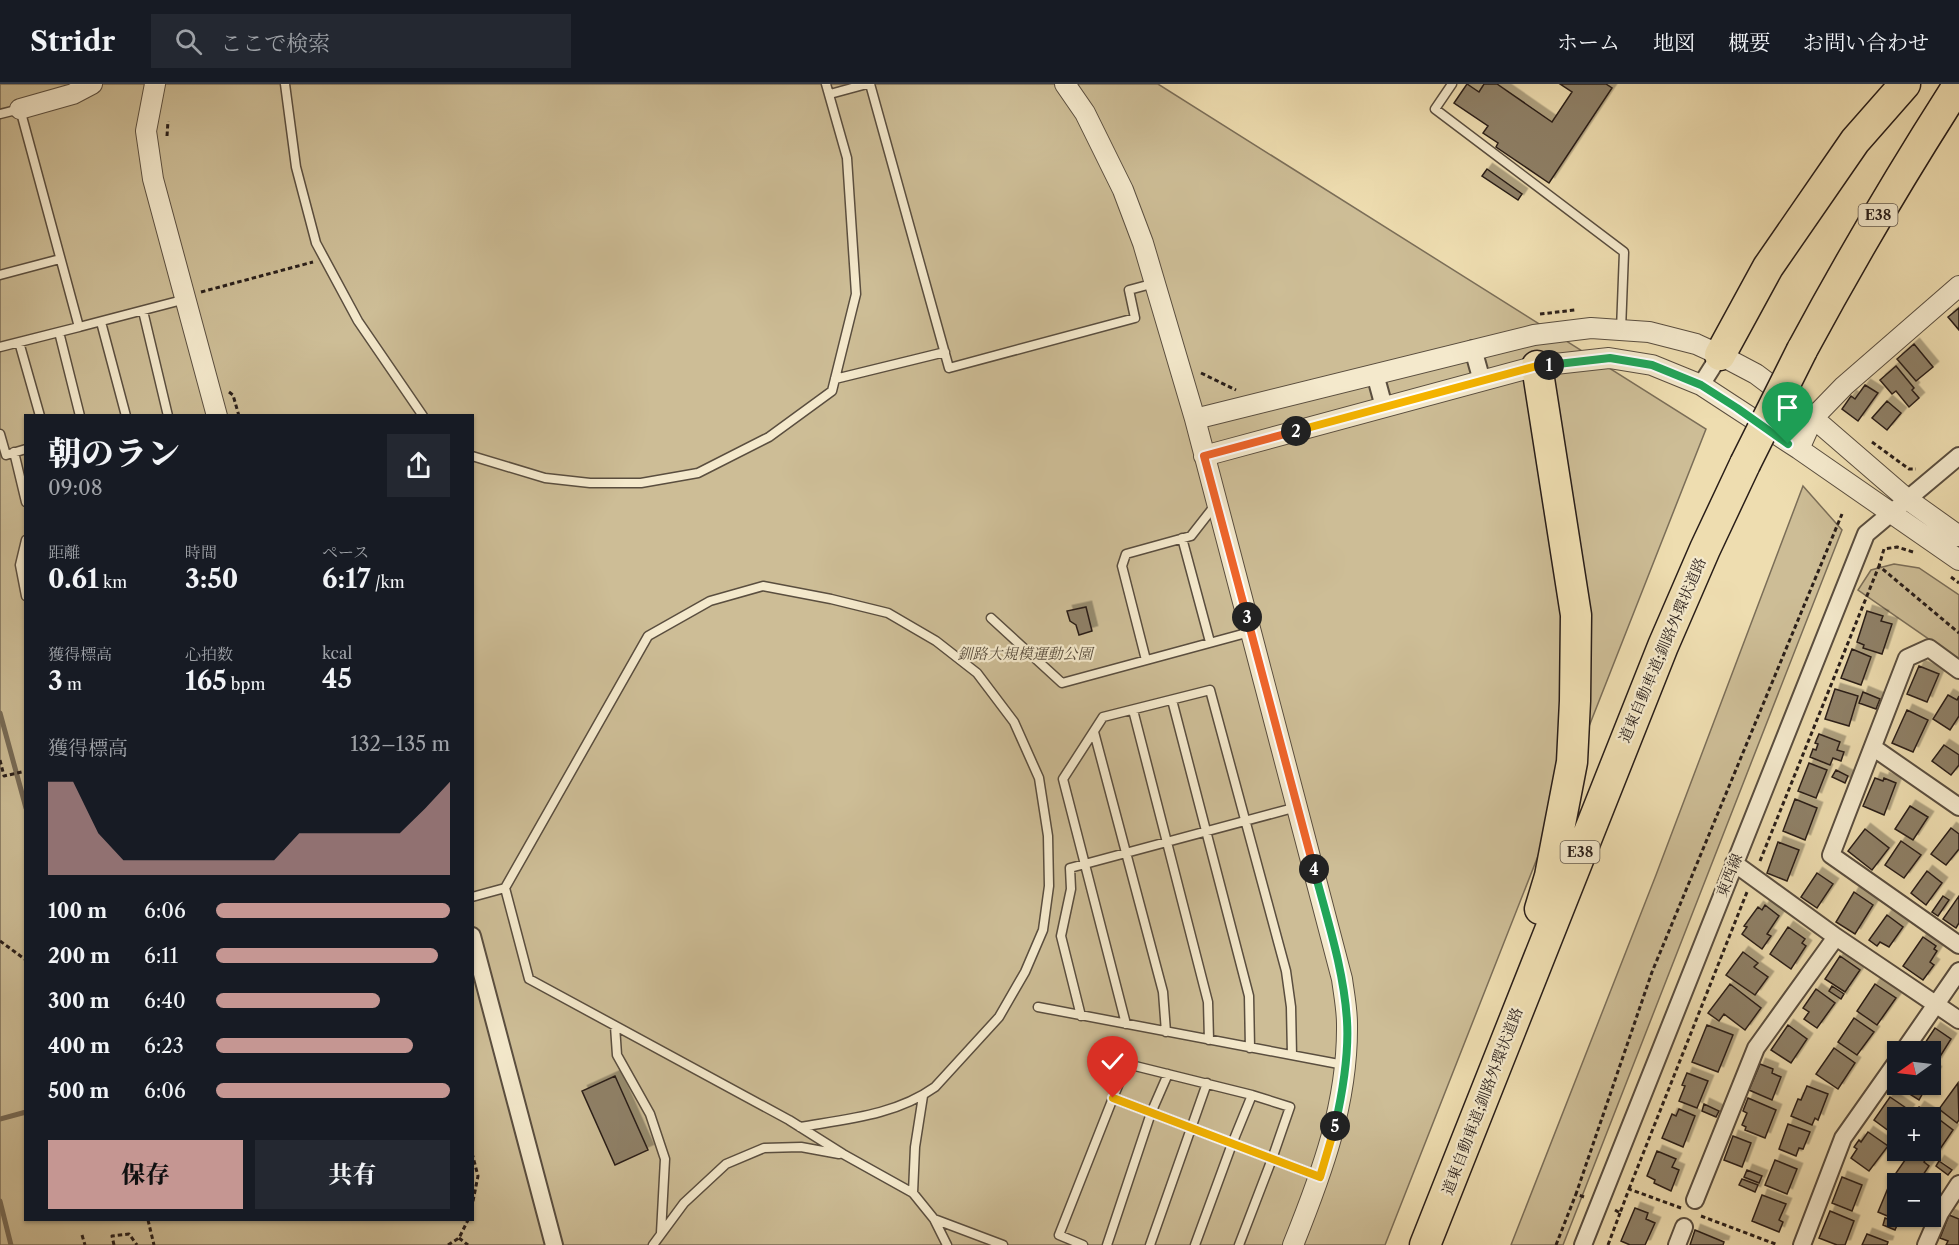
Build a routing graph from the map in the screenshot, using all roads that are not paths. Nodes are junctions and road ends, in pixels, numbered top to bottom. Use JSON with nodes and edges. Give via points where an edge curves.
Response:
{"nodes":[{"id":1,"x":92,"y":84,"type":"edge"},
{"id":2,"x":155,"y":84,"type":"edge"},
{"id":3,"x":285,"y":84,"type":"edge"},
{"id":4,"x":826,"y":84,"type":"edge"},
{"id":5,"x":868,"y":84,"type":"edge"},
{"id":6,"x":1065,"y":84,"type":"edge"},
{"id":7,"x":1452,"y":84,"type":"edge"},
{"id":8,"x":1905,"y":84,"type":"edge"},
{"id":9,"x":1959,"y":84,"type":"edge"},
{"id":10,"x":830,"y":94,"type":"junction"},
{"id":11,"x":1959,"y":105,"type":"edge"},
{"id":12,"x":20,"y":109,"type":"junction"},
{"id":13,"x":0,"y":114,"type":"edge"},
{"id":14,"x":60,"y":259,"type":"junction"},
{"id":15,"x":0,"y":275,"type":"edge"},
{"id":16,"x":1155,"y":283,"type":"junction"},
{"id":17,"x":1959,"y":286,"type":"edge"},
{"id":18,"x":194,"y":296,"type":"junction"},
{"id":19,"x":142,"y":311,"type":"junction"},
{"id":20,"x":101,"y":322,"type":"junction"},
{"id":21,"x":80,"y":327,"type":"junction"},
{"id":22,"x":1621,"y":330,"type":"junction"},
{"id":23,"x":59,"y":332,"type":"junction"},
{"id":24,"x":1534,"y":335,"type":"junction"},
{"id":25,"x":20,"y":342,"type":"junction"},
{"id":26,"x":0,"y":347,"type":"edge"},
{"id":27,"x":1473,"y":349,"type":"junction"},
{"id":28,"x":945,"y":352,"type":"junction"},
{"id":29,"x":1807,"y":353,"type":"junction"},
{"id":30,"x":1719,"y":355,"type":"junction"},
{"id":31,"x":1537,"y":366,"type":"junction"},
{"id":32,"x":1375,"y":374,"type":"junction"},
{"id":33,"x":835,"y":379,"type":"junction"},
{"id":34,"x":1482,"y":381,"type":"junction"},
{"id":35,"x":1701,"y":385,"type":"junction"},
{"id":36,"x":1384,"y":407,"type":"junction"},
{"id":37,"x":39,"y":414,"type":"edge"},
{"id":38,"x":80,"y":414,"type":"edge"},
{"id":39,"x":125,"y":414,"type":"edge"},
{"id":40,"x":168,"y":414,"type":"edge"},
{"id":41,"x":217,"y":414,"type":"edge"},
{"id":42,"x":422,"y":414,"type":"edge"},
{"id":43,"x":1813,"y":418,"type":"junction"},
{"id":44,"x":1195,"y":419,"type":"junction"},
{"id":45,"x":0,"y":434,"type":"edge"},
{"id":46,"x":24,"y":450,"type":"edge"},
{"id":47,"x":1799,"y":450,"type":"junction"},
{"id":48,"x":14,"y":452,"type":"junction"},
{"id":49,"x":1204,"y":456,"type":"junction"},
{"id":50,"x":1959,"y":456,"type":"edge"},
{"id":51,"x":474,"y":457,"type":"edge"},
{"id":52,"x":1751,"y":467,"type":"junction"},
{"id":53,"x":24,"y":494,"type":"edge"},
{"id":54,"x":1907,"y":499,"type":"junction"},
{"id":55,"x":1216,"y":503,"type":"junction"},
{"id":56,"x":1890,"y":513,"type":"junction"},
{"id":57,"x":1959,"y":536,"type":"edge"},
{"id":58,"x":1182,"y":538,"type":"junction"},
{"id":59,"x":24,"y":548,"type":"edge"},
{"id":60,"x":1954,"y":568,"type":"edge"},
{"id":61,"x":24,"y":586,"type":"edge"},
{"id":62,"x":991,"y":618,"type":"dead end"},
{"id":63,"x":1251,"y":632,"type":"junction"},
{"id":64,"x":1210,"y":642,"type":"junction"},
{"id":65,"x":1146,"y":660,"type":"junction"},
{"id":66,"x":1959,"y":670,"type":"edge"},
{"id":67,"x":1172,"y":700,"type":"junction"},
{"id":68,"x":1133,"y":710,"type":"junction"},
{"id":69,"x":1094,"y":732,"type":"junction"},
{"id":70,"x":1874,"y":748,"type":"junction"},
{"id":71,"x":1297,"y":807,"type":"junction"},
{"id":72,"x":1959,"y":807,"type":"edge"},
{"id":73,"x":1246,"y":821,"type":"junction"},
{"id":74,"x":1207,"y":831,"type":"junction"},
{"id":75,"x":1166,"y":842,"type":"junction"},
{"id":76,"x":1127,"y":853,"type":"junction"},
{"id":77,"x":1734,"y":863,"type":"junction"},
{"id":78,"x":1085,"y":864,"type":"junction"},
{"id":79,"x":505,"y":888,"type":"junction"},
{"id":80,"x":474,"y":896,"type":"edge"},
{"id":81,"x":1836,"y":937,"type":"junction"},
{"id":82,"x":474,"y":944,"type":"edge"},
{"id":83,"x":1959,"y":945,"type":"edge"},
{"id":84,"x":1959,"y":971,"type":"edge"},
{"id":85,"x":1936,"y":1005,"type":"junction"},
{"id":86,"x":1038,"y":1007,"type":"dead end"},
{"id":87,"x":1081,"y":1016,"type":"junction"},
{"id":88,"x":1959,"y":1020,"type":"edge"},
{"id":89,"x":1126,"y":1024,"type":"junction"},
{"id":90,"x":615,"y":1026,"type":"junction"},
{"id":91,"x":1166,"y":1032,"type":"junction"},
{"id":92,"x":1209,"y":1040,"type":"junction"},
{"id":93,"x":1911,"y":1041,"type":"edge"},
{"id":94,"x":1250,"y":1048,"type":"junction"},
{"id":95,"x":1292,"y":1055,"type":"junction"},
{"id":96,"x":1344,"y":1065,"type":"junction"},
{"id":97,"x":1168,"y":1074,"type":"junction"},
{"id":98,"x":1492,"y":1074,"type":"junction"},
{"id":99,"x":1887,"y":1076,"type":"edge"},
{"id":100,"x":1207,"y":1083,"type":"junction"},
{"id":101,"x":1252,"y":1095,"type":"junction"},
{"id":102,"x":923,"y":1096,"type":"junction"},
{"id":103,"x":1113,"y":1098,"type":"junction"},
{"id":104,"x":1151,"y":1113,"type":"junction"},
{"id":105,"x":800,"y":1127,"type":"junction"},
{"id":106,"x":1190,"y":1128,"type":"junction"},
{"id":107,"x":1232,"y":1144,"type":"junction"},
{"id":108,"x":843,"y":1154,"type":"junction"},
{"id":109,"x":1272,"y":1159,"type":"junction"},
{"id":110,"x":1320,"y":1177,"type":"junction"},
{"id":111,"x":1959,"y":1184,"type":"edge"},
{"id":112,"x":913,"y":1193,"type":"junction"},
{"id":113,"x":1695,"y":1200,"type":"dead end"},
{"id":114,"x":934,"y":1219,"type":"junction"},
{"id":115,"x":1684,"y":1227,"type":"dead end"},
{"id":116,"x":661,"y":1234,"type":"junction"},
{"id":117,"x":554,"y":1245,"type":"edge"},
{"id":118,"x":653,"y":1245,"type":"edge"},
{"id":119,"x":947,"y":1245,"type":"edge"},
{"id":120,"x":1003,"y":1245,"type":"edge"},
{"id":121,"x":1083,"y":1245,"type":"edge"},
{"id":122,"x":1107,"y":1245,"type":"edge"},
{"id":123,"x":1150,"y":1245,"type":"edge"},
{"id":124,"x":1195,"y":1245,"type":"edge"},
{"id":125,"x":1239,"y":1245,"type":"edge"},
{"id":126,"x":1293,"y":1245,"type":"edge"},
{"id":127,"x":1425,"y":1245,"type":"edge"},
{"id":128,"x":1442,"y":1245,"type":"edge"},
{"id":129,"x":1583,"y":1245,"type":"edge"},
{"id":130,"x":1677,"y":1245,"type":"edge"},
{"id":131,"x":1802,"y":1245,"type":"edge"},
{"id":132,"x":1926,"y":1245,"type":"edge"}],
"edges":[{"from":1,"to":12,"type":"street","via":[[73,94]]},
{"from":2,"to":18,"type":"street","via":[[146,131],[153,179]]},
{"from":3,"to":42,"type":"lane","via":[[296,167],[316,243],[358,321]]},
{"from":4,"to":10,"type":"lane"},
{"from":5,"to":10,"type":"lane"},
{"from":5,"to":28,"type":"lane"},
{"from":6,"to":16,"type":"street","via":[[1085,113],[1123,190]]},
{"from":7,"to":22,"type":"lane","via":[[1435,109],[1624,252]]},
{"from":8,"to":30,"type":"highway","via":[[1855,141],[1768,267]]},
{"from":9,"to":29,"type":"highway","name":"道東自動車道;釧路外環状道路","number":"E38","via":[[1848,265]]},
{"from":10,"to":33,"type":"lane","via":[[846,158],[856,294]]},
{"from":11,"to":29,"type":"highway","name":"道東自動車道;釧路外環状道路","number":"E38"},
{"from":12,"to":13,"type":"lane"},
{"from":12,"to":14,"type":"lane"},
{"from":14,"to":15,"type":"lane"},
{"from":14,"to":21,"type":"lane"},
{"from":16,"to":28,"type":"lane","via":[[1129,290],[1135,318],[949,368]]},
{"from":16,"to":44,"type":"street"},
{"from":17,"to":43,"type":"street"},
{"from":18,"to":19,"type":"lane"},
{"from":18,"to":41,"type":"street"},
{"from":19,"to":20,"type":"lane"},
{"from":19,"to":40,"type":"lane"},
{"from":20,"to":21,"type":"lane"},
{"from":20,"to":39,"type":"lane"},
{"from":21,"to":23,"type":"lane"},
{"from":22,"to":24,"type":"street","via":[[1591,328]]},
{"from":22,"to":30,"type":"street","via":[[1696,344]]},
{"from":23,"to":25,"type":"lane"},
{"from":23,"to":38,"type":"lane"},
{"from":24,"to":27,"type":"street"},
{"from":24,"to":31,"type":"street"},
{"from":25,"to":26,"type":"lane"},
{"from":25,"to":37,"type":"lane"},
{"from":27,"to":32,"type":"street"},
{"from":27,"to":34,"type":"street"},
{"from":28,"to":33,"type":"lane"},
{"from":29,"to":52,"type":"highway","name":"道東自動車道;釧路外環状道路","number":"E38"},
{"from":30,"to":35,"type":"street"},
{"from":30,"to":43,"type":"street","via":[[1756,374]]},
{"from":31,"to":34,"type":"street"},
{"from":31,"to":35,"type":"street","via":[[1610,358],[1652,365]]},
{"from":31,"to":98,"type":"highway","via":[[1576,615],[1572,762],[1550,876]]},
{"from":32,"to":36,"type":"street"},
{"from":32,"to":44,"type":"street"},
{"from":33,"to":51,"type":"lane","via":[[832,391],[769,437],[698,473],[641,483],[590,483],[545,478]]},
{"from":34,"to":36,"type":"street"},
{"from":35,"to":47,"type":"street"},
{"from":36,"to":49,"type":"street"},
{"from":43,"to":47,"type":"street"},
{"from":43,"to":54,"type":"street"},
{"from":44,"to":49,"type":"street"},
{"from":45,"to":48,"type":"lane","via":[[6,455]]},
{"from":46,"to":48,"type":"lane"},
{"from":47,"to":56,"type":"street"},
{"from":48,"to":53,"type":"lane"},
{"from":49,"to":55,"type":"street"},
{"from":50,"to":54,"type":"street","name":"東西線"},
{"from":52,"to":98,"type":"highway","name":"道東自動車道;釧路外環状道路","number":"E38","via":[[1705,549],[1663,646]]},
{"from":52,"to":128,"type":"highway","name":"道東自動車道;釧路外環状道路","number":"E38"},
{"from":54,"to":56,"type":"street","name":"東西線"},
{"from":54,"to":57,"type":"street"},
{"from":55,"to":58,"type":"lane","via":[[1191,536]]},
{"from":55,"to":63,"type":"street"},
{"from":56,"to":60,"type":"street"},
{"from":56,"to":77,"type":"street","name":"東西線","via":[[1866,534]]},
{"from":58,"to":64,"type":"lane"},
{"from":58,"to":65,"type":"lane","via":[[1126,554],[1122,566]]},
{"from":59,"to":61,"type":"lane","via":[[20,565]]},
{"from":62,"to":65,"type":"lane","via":[[1062,683]]},
{"from":63,"to":64,"type":"lane"},
{"from":63,"to":71,"type":"street"},
{"from":64,"to":65,"type":"lane"},
{"from":66,"to":70,"type":"street","via":[[1929,648],[1907,658]]},
{"from":67,"to":68,"type":"lane"},
{"from":67,"to":73,"type":"lane","via":[[1210,690]]},
{"from":67,"to":74,"type":"lane"},
{"from":68,"to":69,"type":"lane","via":[[1103,717]]},
{"from":68,"to":75,"type":"lane"},
{"from":69,"to":76,"type":"lane"},
{"from":69,"to":78,"type":"lane","via":[[1063,779]]},
{"from":70,"to":72,"type":"street"},
{"from":70,"to":83,"type":"street","via":[[1831,855]]},
{"from":71,"to":73,"type":"lane"},
{"from":71,"to":96,"type":"street","via":[[1342,979],[1347,1023]]},
{"from":73,"to":74,"type":"lane"},
{"from":73,"to":95,"type":"lane","via":[[1286,971]]},
{"from":74,"to":75,"type":"lane"},
{"from":74,"to":94,"type":"lane","via":[[1249,996]]},
{"from":75,"to":76,"type":"lane"},
{"from":75,"to":92,"type":"lane","via":[[1208,1002]]},
{"from":76,"to":78,"type":"lane"},
{"from":76,"to":91,"type":"lane","via":[[1163,992]]},
{"from":77,"to":81,"type":"street"},
{"from":77,"to":129,"type":"street","name":"東西線"},
{"from":78,"to":87,"type":"lane","via":[[1070,868],[1071,889],[1061,936]]},
{"from":78,"to":89,"type":"lane"},
{"from":79,"to":80,"type":"lane"},
{"from":79,"to":90,"type":"lane","via":[[529,979]]},
{"from":79,"to":102,"type":"lane","via":[[648,636],[710,601],[764,586],[888,614],[936,641],[977,673],[1014,722],[1039,778],[1048,836],[1049,886],[1043,930],[1025,972],[999,1017]]},
{"from":81,"to":85,"type":"street"},
{"from":81,"to":113,"type":"street","via":[[1756,1048]]},
{"from":82,"to":117,"type":"street"},
{"from":84,"to":85,"type":"street"},
{"from":85,"to":88,"type":"street"},
{"from":85,"to":93,"type":"street"},
{"from":86,"to":87,"type":"lane"},
{"from":87,"to":89,"type":"lane"},
{"from":89,"to":91,"type":"lane"},
{"from":90,"to":105,"type":"lane"},
{"from":90,"to":116,"type":"lane","via":[[617,1055],[650,1114],[665,1159]]},
{"from":91,"to":92,"type":"lane"},
{"from":92,"to":94,"type":"lane"},
{"from":94,"to":95,"type":"lane"},
{"from":95,"to":96,"type":"lane"},
{"from":96,"to":110,"type":"street","via":[[1341,1097]]},
{"from":97,"to":100,"type":"lane"},
{"from":97,"to":103,"type":"lane","via":[[1127,1064]]},
{"from":97,"to":104,"type":"lane"},
{"from":98,"to":127,"type":"highway","name":"道東自動車道;釧路外環状道路","number":"E38"},
{"from":99,"to":131,"type":"street","via":[[1843,1138]]},
{"from":100,"to":101,"type":"lane"},
{"from":100,"to":106,"type":"lane"},
{"from":101,"to":107,"type":"lane"},
{"from":101,"to":109,"type":"lane","via":[[1290,1107]]},
{"from":102,"to":105,"type":"lane","via":[[884,1113]]},
{"from":102,"to":112,"type":"lane"},
{"from":103,"to":104,"type":"lane"},
{"from":103,"to":121,"type":"lane","via":[[1059,1235]]},
{"from":104,"to":106,"type":"lane"},
{"from":104,"to":122,"type":"lane"},
{"from":105,"to":108,"type":"lane"},
{"from":106,"to":107,"type":"lane"},
{"from":106,"to":123,"type":"lane"},
{"from":107,"to":109,"type":"lane"},
{"from":107,"to":124,"type":"lane"},
{"from":108,"to":112,"type":"lane"},
{"from":108,"to":116,"type":"lane","via":[[801,1147],[764,1148],[726,1164],[684,1203]]},
{"from":109,"to":110,"type":"lane"},
{"from":109,"to":125,"type":"lane"},
{"from":110,"to":126,"type":"street"},
{"from":111,"to":132,"type":"street"},
{"from":112,"to":114,"type":"lane"},
{"from":114,"to":119,"type":"lane"},
{"from":114,"to":120,"type":"lane"},
{"from":115,"to":130,"type":"street"},
{"from":116,"to":118,"type":"lane"}]}
